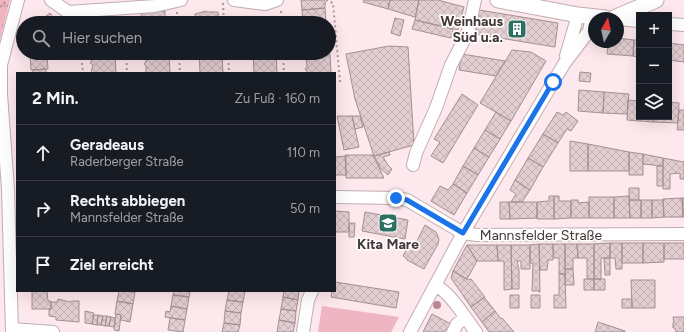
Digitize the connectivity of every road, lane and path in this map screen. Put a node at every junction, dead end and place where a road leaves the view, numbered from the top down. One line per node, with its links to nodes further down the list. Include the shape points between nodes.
1 (8, 0): 12 (path)
2 (18, 0): 34 (street, via 1,65)
3 (51, 0): 4 (street, via 68,12 155,6)
4 (180, 0)
5 (223, 0): 14 (path)
6 (234, 0): 7 (street, via 265,4)
7 (277, 0)
8 (326, 0): 15 (path, via 334,3)
9 (475, 0): 35 (street, via 469,28 451,65)
10 (498, 0): 16 (main road)
11 (656, 0): 13 (main road)
12 (0, 7)
13 (624, 14)
14 (224, 16)
15 (335, 16)
16 (588, 16)
17 (624, 20): 18 (street)
18 (636, 21)
19 (672, 24): 20 (street)
20 (684, 25)
21 (336, 29): 33 (path)
22 (588, 32): 38 (street, via 564,64)
23 (82, 60): 28 (path)
24 (126, 60): 29 (path)
25 (179, 60): 30 (path)
26 (228, 60): 31 (path)
27 (283, 60): 32 (path)
28 (83, 72)
29 (127, 72)
30 (180, 72)
31 (229, 72)
32 (284, 72)
33 (340, 82)
34 (0, 94): 36 (street)
35 (413, 164)
36 (13, 189): 43 (street)
37 (336, 197): 38 (street, Mannsfelder Straße, via 407,200)
38 (463, 233): 39 (street, Mannsfelder Straße); 40 (street)
39 (684, 234)
40 (435, 285): 42 (street, via 441,287); 46 (street)
41 (312, 292): 45 (street)
42 (469, 327): 47 (street, via 457,324)
43 (12, 331): 44 (street)
44 (53, 332)
45 (303, 332)
46 (410, 332)
47 (454, 332)

